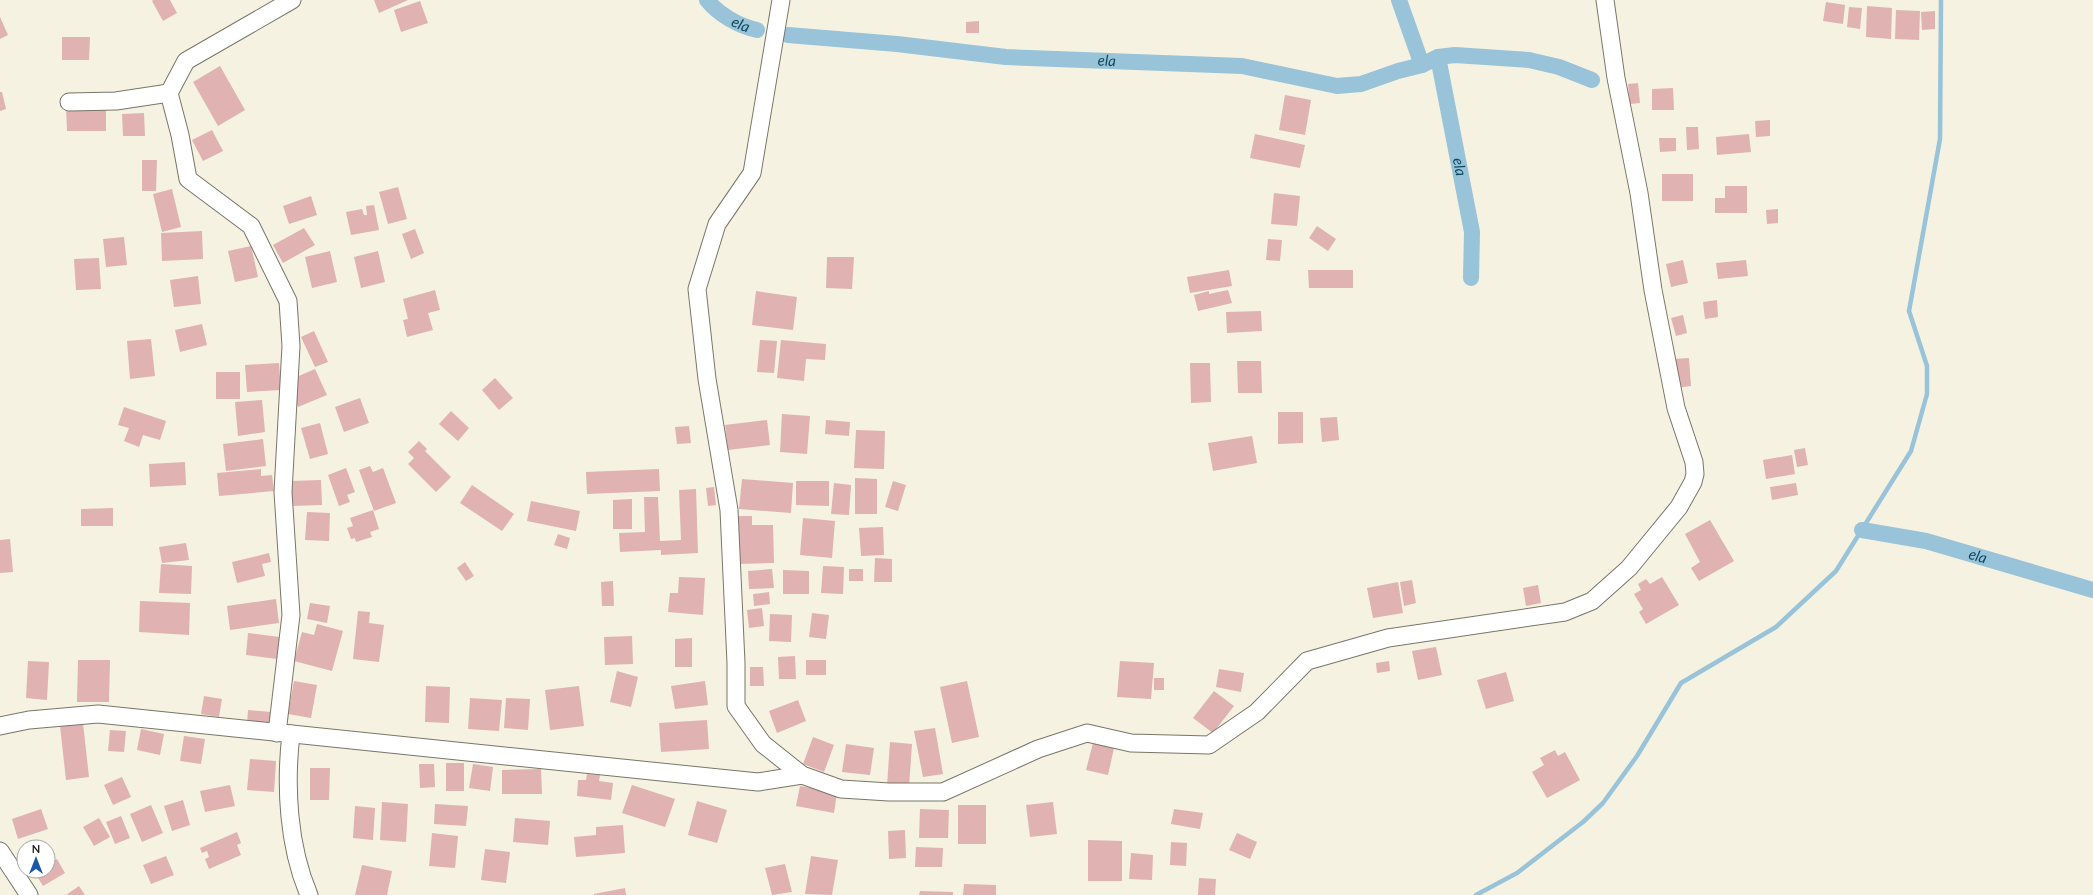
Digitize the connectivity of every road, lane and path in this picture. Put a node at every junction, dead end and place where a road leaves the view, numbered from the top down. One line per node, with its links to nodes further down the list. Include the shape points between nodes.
1 (292, 0): 4 (street, via 186,61)
2 (781, 0): 8 (street, via 752,173 717,224 697,289 707,379 729,510 736,706 763,744)
3 (1605, 0): 8 (street, via 1616,78 1639,193 1653,290 1676,408 1694,462 1695,474 1679,507 1628,568 1592,601 1565,612 1388,638 1307,661 1258,712 1209,745 1131,743 1087,733 1038,749 943,792 888,792 842,788)
4 (169, 93): 5 (street, via 116,101); 7 (street, via 188,179 250,226 288,301 291,346 283,492 291,615)
5 (69, 102)
6 (0, 726): 7 (street, via 29,720 98,714)
7 (284, 733): 8 (street, via 758,782); 11 (street, via 292,830 303,881)
8 (802, 775)
9 (0, 851): 10 (street)
10 (29, 895)
11 (309, 895)

